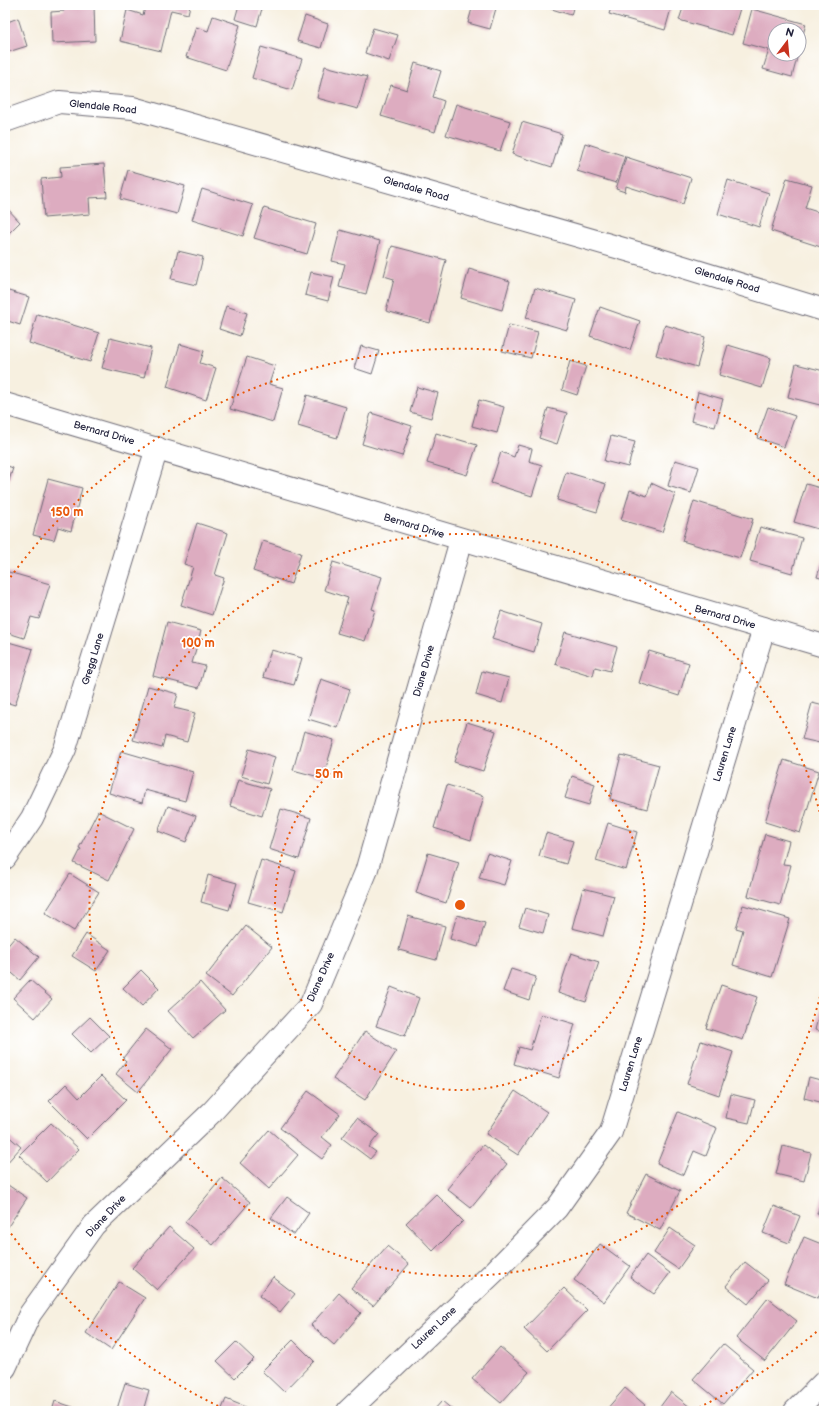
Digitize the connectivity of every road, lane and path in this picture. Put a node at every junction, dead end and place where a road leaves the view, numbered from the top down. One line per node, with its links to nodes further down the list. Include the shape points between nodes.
1 (5, 121): 2 (street, Glendale Road, via 59,102 133,108 641,254)
2 (824, 310)
3 (5, 404): 4 (street, Bernard Drive)
4 (157, 448): 5 (street, Bernard Drive); 8 (street, Gregg Lane, via 65,749 32,818)
5 (461, 540): 6 (street, Bernard Drive); 9 (street, Diane Drive, via 366,872 311,1004 212,1112 94,1225 30,1314)
6 (764, 628): 7 (street, Bernard Drive); 11 (street, Lauren Lane, via 611,1132 557,1208)
7 (824, 646)
8 (5, 858)
9 (5, 1368)
10 (824, 1382): 12 (street)
11 (348, 1411)
12 (795, 1411)

